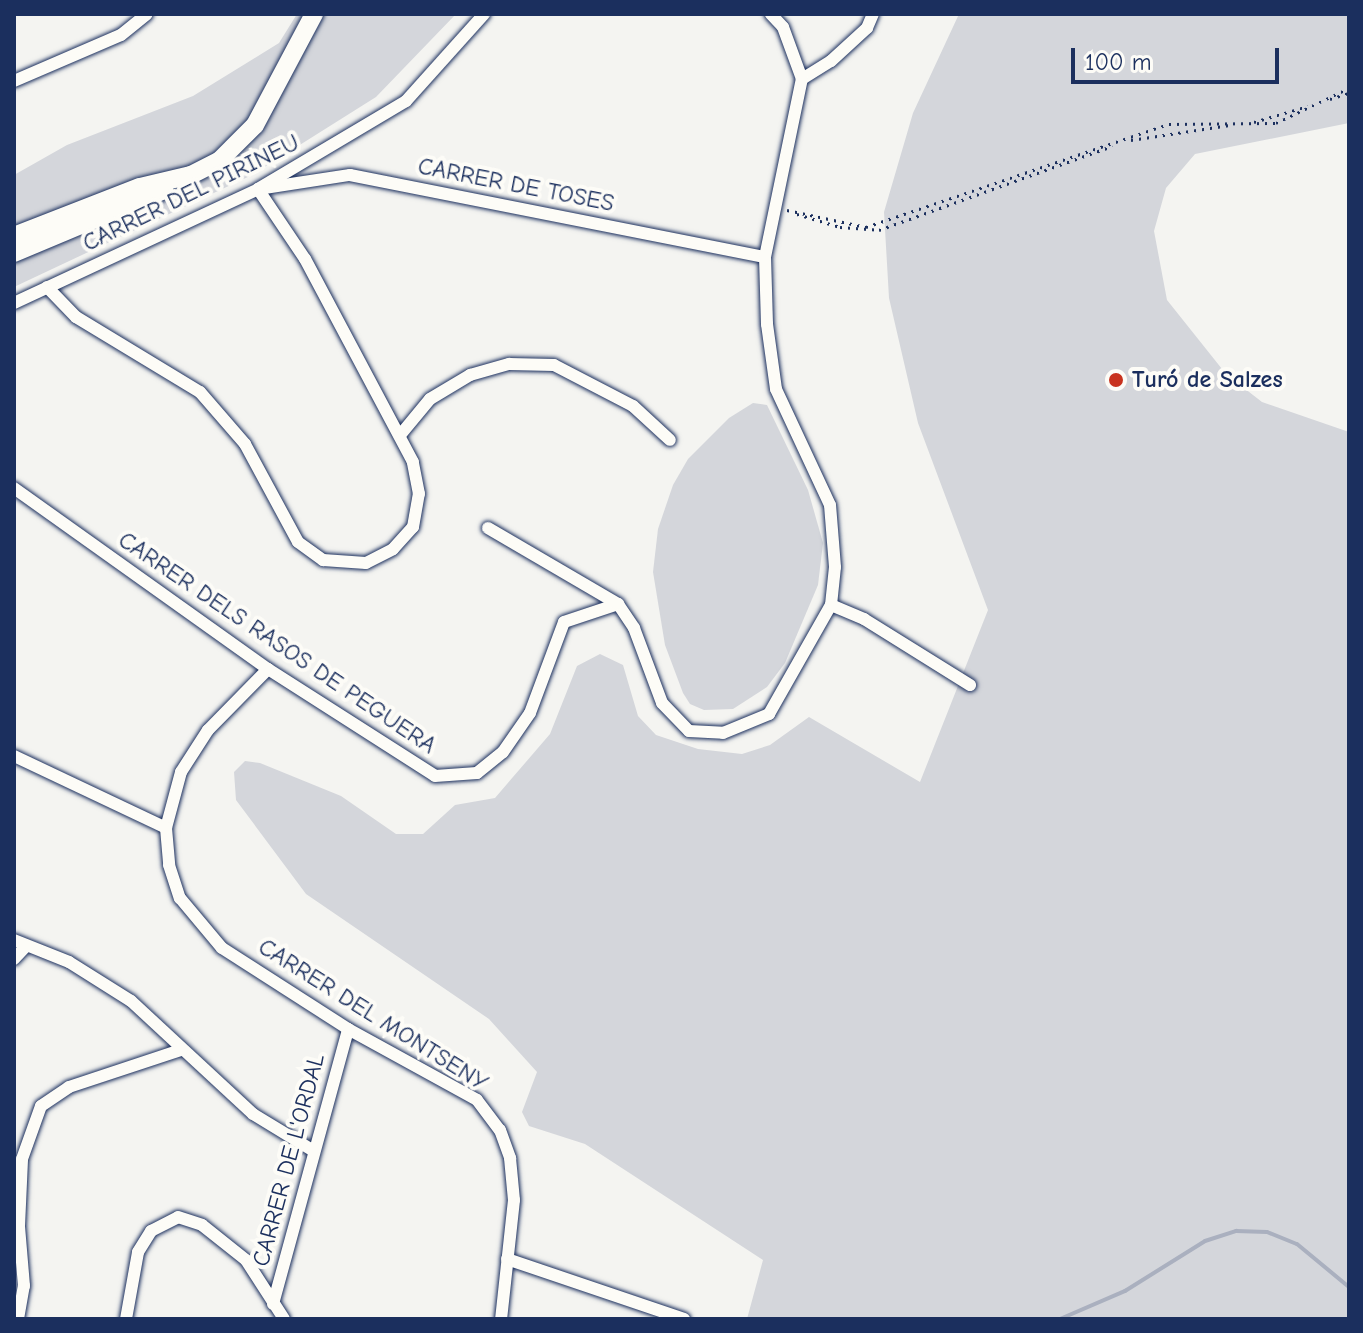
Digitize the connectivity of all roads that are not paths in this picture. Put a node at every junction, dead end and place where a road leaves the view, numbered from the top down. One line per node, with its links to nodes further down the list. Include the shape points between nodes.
1 (147, 14): 7 (street, via 121,35)
2 (314, 14): 8 (main road, via 255,125 220,160)
3 (484, 14): 9 (street, CARRER DEL PIRINEU, via 406,101)
4 (771, 14): 6 (street, via 783,27)
5 (873, 14): 6 (street, via 867,28 831,61)
6 (802, 79): 12 (street)
7 (14, 81)
8 (191, 175): 10 (main road, via 140,187); 11 (main road)
9 (258, 189): 12 (street, CARRER DE TOSES, via 350,175); 13 (street, CARRER DEL PIRINEU); 15 (street, via 305,259)
10 (14, 236)
11 (14, 253)
12 (765, 257): 20 (street, via 776,389 830,505 835,567)
13 (47, 287): 14 (street, CARRER DEL PIRINEU); 15 (street, via 76,317 200,392 245,444 298,542 323,560 366,563 393,549 413,527 419,494)
14 (14, 303)
15 (401, 434): 16 (street, via 430,399 470,375 509,364 554,365 633,406)
16 (670, 440)
17 (15, 490): 21 (street, CARRER DELS RASOS DE PEGUERA)
18 (488, 528): 19 (street)
19 (618, 604): 20 (street, via 634,628 662,703 689,731 723,733 769,714); 21 (street, CARRER DELS RASOS DE PEGUERA, via 564,622 530,713 503,752 477,773 435,776)
20 (831, 605): 22 (street, via 864,619)
21 (268, 669): 24 (street, CARRER DEL MONTSENY, via 191,754)
22 (970, 685)
23 (14, 756): 24 (street)
24 (166, 828): 27 (street, CARRER DEL MONTSENY, via 169,865 180,898 222,948)
25 (20, 943): 26 (street); 28 (street, via 69,962 131,1001)
26 (14, 959)
27 (348, 1029): 29 (street, CARRER DE L'ORDAL); 30 (street, CARRER DEL MONTSENY, via 477,1100 500,1130 510,1158 514,1200)
28 (181, 1050): 29 (street, via 253,1114); 32 (street, via 69,1087 41,1106 22,1159 19,1226 24,1286)
29 (312, 1150): 31 (street, CARRER DE L'ORDAL)
30 (507, 1259): 35 (street, CARRER DEL MONTSENY); 36 (street)
31 (273, 1304): 33 (street, via 246,1260 202,1225 178,1217 151,1231 138,1252); 34 (street)
32 (18, 1319)
33 (126, 1319)
34 (284, 1319)
35 (501, 1319)
36 (684, 1319)

